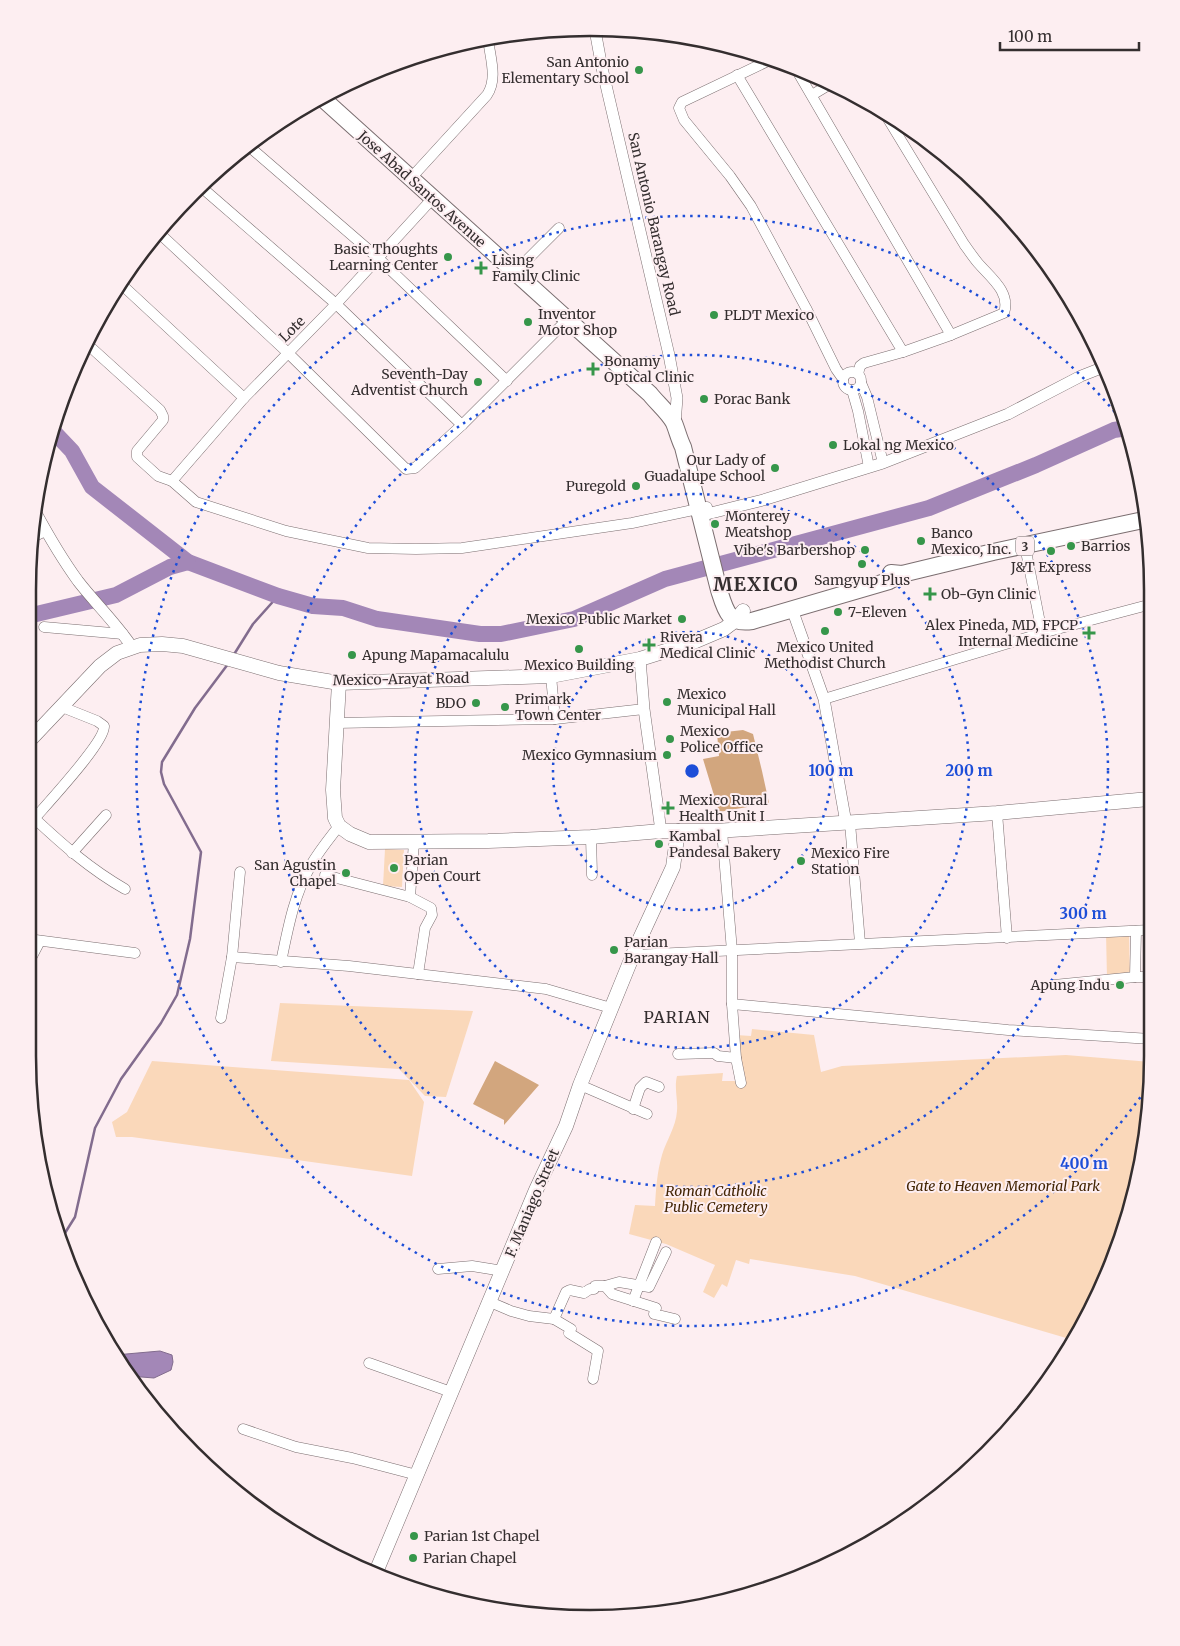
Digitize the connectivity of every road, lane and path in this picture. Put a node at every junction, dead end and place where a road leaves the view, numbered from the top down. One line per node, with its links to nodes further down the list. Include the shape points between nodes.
1 (596, 36): 31 (street, San Antonio Barangay Road, via 669,355 677,398)
2 (489, 46): 11 (street, via 492,88)
3 (761, 64): 4 (street)
4 (737, 75): 24 (street); 27 (street, via 682,102 679,108 684,120 751,206)
5 (801, 78): 7 (street)
6 (824, 88): 7 (street)
7 (812, 95): 21 (street)
8 (327, 103): 11 (highway, Jose Abad Santos Avenue)
9 (893, 127): 21 (street, via 964,244 998,285 1005,299 1004,313)
10 (254, 150): 16 (street)
11 (411, 178): 13 (highway, Jose Abad Santos Avenue)
12 (206, 191): 19 (street)
13 (433, 198): 16 (street, Lote); 17 (highway, Jose Abad Santos Avenue)
14 (559, 228): 17 (street)
15 (164, 237): 23 (street)
16 (378, 257): 19 (street, Lote); 28 (street)
17 (514, 273): 20 (highway, Jose Abad Santos Avenue)
18 (126, 288): 30 (street)
19 (336, 304): 23 (street, Lote); 32 (street)
20 (566, 320): 28 (street); 31 (highway, Jose Abad Santos Avenue, via 650,394)
21 (951, 335): 24 (street)
22 (92, 348): 35 (street, via 160,410 163,420 136,454 158,476)
23 (288, 352): 30 (street, Lote); 32 (street, via 406,469 415,468)
24 (903, 352): 26 (street, via 864,363 860,366)
25 (1098, 369): 33 (street, via 1008,414)
26 (860, 378): 27 (street, via 850,372); 29 (street, via 859,386); 33 (street, via 868,397)
27 (843, 379): 29 (street, via 845,386)
28 (507, 381): 32 (street)
29 (852, 390): 34 (street)
30 (244, 398): 35 (street, Lote)
31 (674, 424): 36 (highway, Jose Abad Santos Avenue)
32 (462, 425)
33 (883, 463): 34 (street)
34 (869, 467): 36 (street, via 763,500)
35 (172, 481): 36 (street, via 196,502 210,507 286,531 384,549 462,548)
36 (703, 512): 45 (highway, Jose Abad Santos Avenue, via 723,590 724,609 729,616)
37 (1139, 521): 41 (highway, 3)
38 (41, 522): 39 (street)
39 (45, 531): 40 (street); 48 (street, via 78,581)
40 (39, 534)
41 (1025, 546): 42 (highway, 3); 47 (street)
42 (902, 574): 44 (highway, 3, via 889,581); 45 (highway, 3, via 887,573)
43 (1144, 606): 47 (street)
44 (792, 609): 45 (highway, 3, via 744,622); 53 (street)
45 (739, 615): 50 (main road, Mexico-Arayat Road, via 724,629)
46 (44, 627): 48 (street)
47 (1042, 633): 53 (street)
48 (123, 634): 49 (street)
49 (132, 647): 52 (main road, Mexico-Arayat Road, via 149,644 183,646 288,675); 54 (main road, Mexico-Arayat Road, via 100,666)
50 (640, 658): 51 (main road, Mexico-Arayat Road); 55 (street)
51 (551, 676): 52 (main road, Mexico-Arayat Road); 56 (street)
52 (339, 682): 57 (main road)
53 (824, 699): 63 (street)
54 (62, 707): 58 (main road, Mexico-Arayat Road); 62 (street, via 98,721 105,731)
55 (644, 709): 56 (street); 66 (street)
56 (555, 719): 57 (street)
57 (336, 723): 65 (main road, via 333,807)
58 (36, 731)
59 (1144, 800): 60 (main road)
60 (997, 813): 63 (main road); 79 (street)
61 (106, 815): 71 (street)
62 (36, 816)
63 (848, 823): 68 (main road); 82 (street)
64 (36, 826): 71 (street)
65 (339, 826): 70 (main road, via 369,842); 88 (street, via 312,863 302,883 290,913)
66 (660, 831): 67 (main road); 69 (main road)
67 (678, 831): 68 (main road); 86 (main road, F. Maniago Street, via 673,867)
68 (722, 831): 84 (street)
69 (591, 837): 70 (main road); 74 (street)
70 (414, 842): 76 (street)
71 (72, 853): 75 (street, via 101,876)
72 (240, 872): 87 (street)
73 (325, 875): 76 (street)
74 (592, 875)
75 (125, 889)
76 (410, 897): 89 (street, via 431,908 432,912 425,928)
77 (1144, 930): 78 (street)
78 (1136, 931): 79 (street); 90 (street)
79 (1007, 938): 82 (street)
80 (36, 940): 81 (street)
81 (40, 941): 83 (street); 85 (street)
82 (860, 943): 84 (street)
83 (36, 949)
84 (732, 951): 86 (street); 93 (street)
85 (135, 952)
86 (634, 955): 94 (main road, F. Maniago Street)
87 (232, 956): 88 (street); 95 (street)
88 (281, 962): 89 (street)
89 (418, 974): 94 (street, via 546,990)
90 (1135, 977): 91 (street); 92 (street)
91 (1144, 977)
92 (1054, 985)
93 (732, 1004): 96 (street, via 1008,1030); 98 (street)
94 (611, 1008): 100 (main road, F. Maniago Street)
95 (221, 1018)
96 (1144, 1039)
97 (678, 1054): 98 (street, via 714,1053)
98 (736, 1058): 99 (street)
99 (740, 1083)
100 (580, 1085): 102 (street); 107 (main road, F. Maniago Street, via 566,1126)
101 (659, 1087): 102 (street, via 646,1082 642,1085)
102 (633, 1108): 103 (street)
103 (647, 1114)
104 (656, 1242): 108 (street)
105 (666, 1252): 108 (street, via 649,1287)
106 (438, 1269): 107 (street, via 472,1266)
107 (503, 1271): 111 (main road, F. Maniago Street)
108 (640, 1285): 109 (street, via 619,1282); 110 (street)
109 (605, 1286): 110 (street, via 612,1294); 112 (street, via 595,1286 584,1294 566,1292)
110 (633, 1301): 113 (street, via 656,1308 654,1314)
111 (490, 1302): 112 (street, via 529,1316); 116 (main road, F. Maniago Street)
112 (554, 1319): 115 (street, via 598,1351)
113 (675, 1320)
114 (369, 1363): 116 (street)
115 (593, 1379)
116 (451, 1392): 118 (main road, F. Maniago Street)
117 (243, 1429): 118 (street, via 296,1447)
118 (417, 1475): 119 (main road, F. Maniago Street)
119 (378, 1568)

